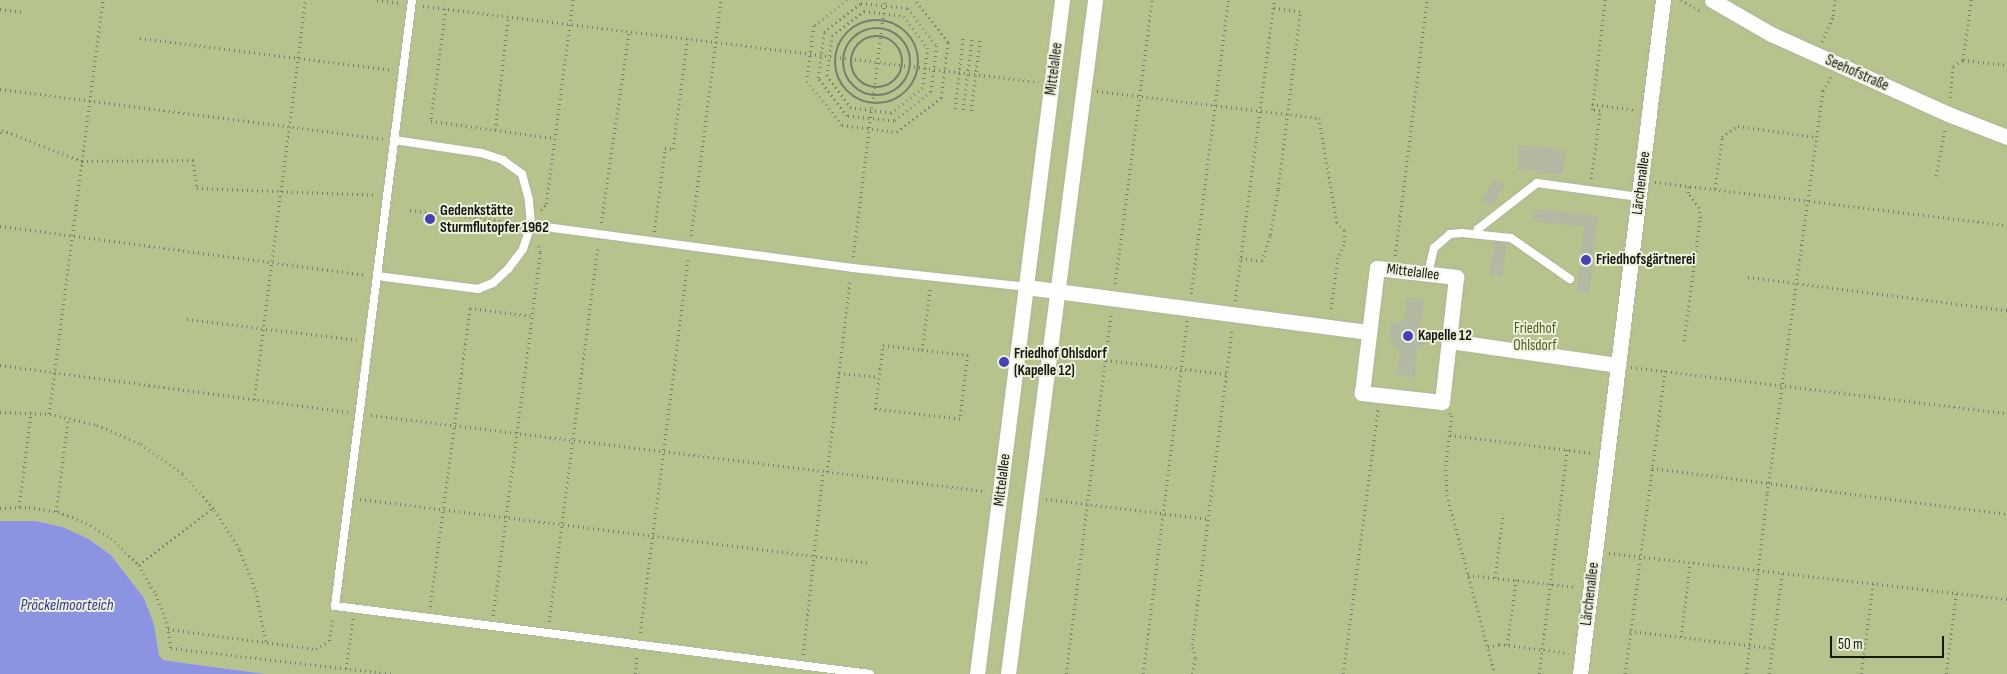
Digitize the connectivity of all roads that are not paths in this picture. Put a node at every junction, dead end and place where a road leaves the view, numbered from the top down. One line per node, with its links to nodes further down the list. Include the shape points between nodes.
1 (1062, 0): 14 (street, Mittelallee)
2 (1095, 0): 15 (street)
3 (1664, 0): 8 (street, Lärchenallee)
4 (1712, 0): 6 (street, Seehofstraße, via 1816,55)
5 (412, 2): 7 (lane)
6 (2007, 137)
7 (394, 140): 9 (lane, via 481,153 503,160 522,174 529,200); 12 (lane)
8 (1639, 197): 10 (lane, via 1536,183 1478,229); 18 (street, Lärchenallee)
9 (530, 225): 12 (lane, via 523,249 508,269 493,283 478,289); 14 (lane, via 852,268)
10 (1477, 234): 11 (lane, via 1456,234 1441,240 1430,258); 13 (lane, via 1511,238)
11 (1428, 274): 16 (street, Mittelallee, via 1377,268); 17 (street, Mittelallee, via 1456,278)
12 (377, 276): 19 (lane, via 335,606)
13 (1570, 279)
14 (1026, 287): 15 (street); 20 (street, Mittelallee)
15 (1059, 292): 16 (street); 21 (street)
16 (1370, 332): 17 (street, Mittelallee, via 1362,393 1442,402)
17 (1449, 341): 18 (street)
18 (1618, 365): 22 (street, Lärchenallee)
19 (870, 674)
20 (978, 674)
21 (1008, 674)
22 (1580, 674)

